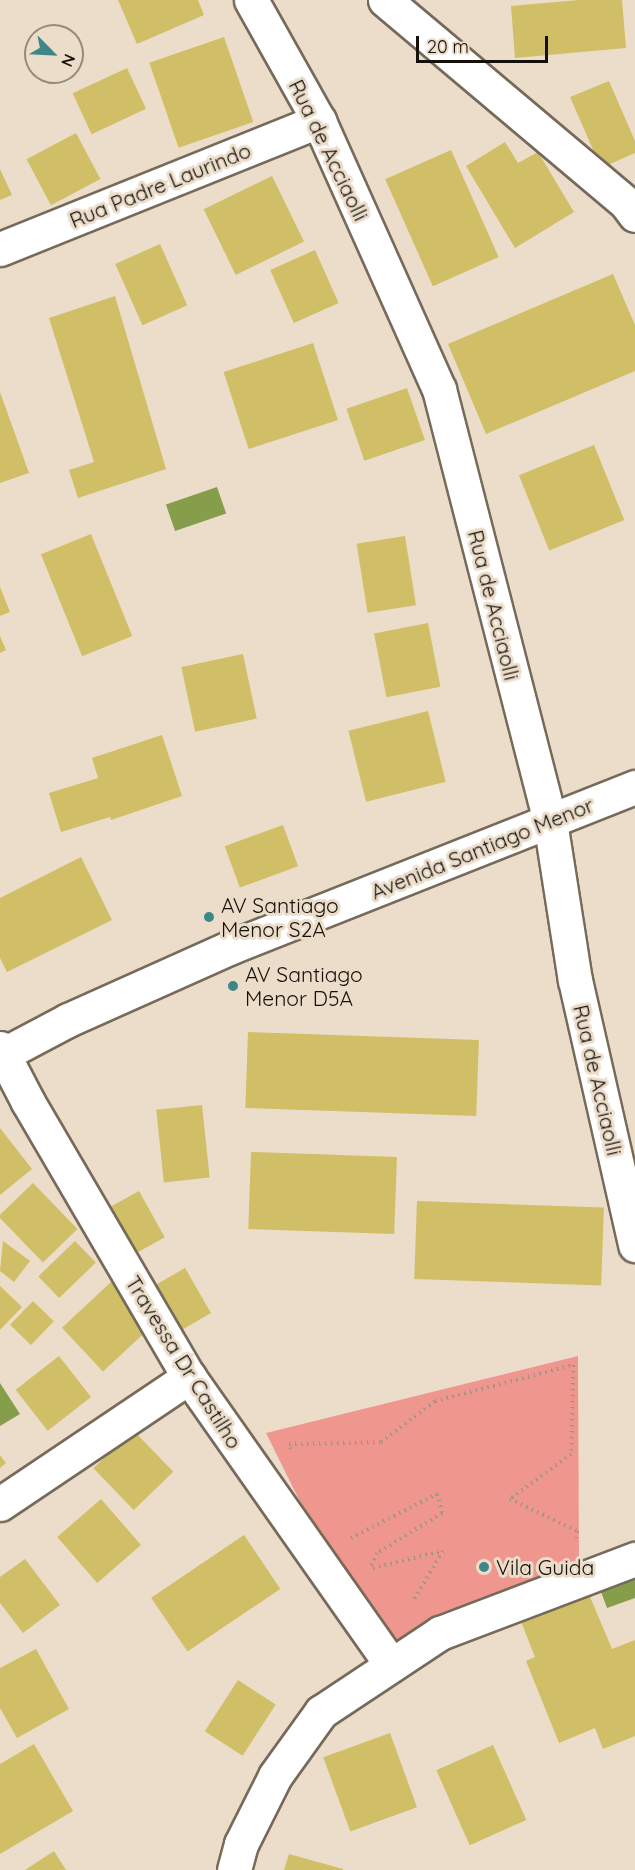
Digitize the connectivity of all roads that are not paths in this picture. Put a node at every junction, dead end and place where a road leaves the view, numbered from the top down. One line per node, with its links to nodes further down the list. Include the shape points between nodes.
1 (251, 0): 3 (street, Rua de Acciaolli)
2 (385, 0): 4 (street, via 626,203)
3 (320, 121): 5 (street, Rua Padre Laurindo); 7 (street, Rua de Acciaolli, via 439,389)
4 (635, 215)
5 (0, 249)
6 (635, 787): 7 (street, Avenida Santiago Menor)
7 (550, 821): 8 (street, Avenida Santiago Menor, via 231,947); 9 (street, Rua de Acciaolli, via 575,980)
8 (1, 1052): 10 (street, Travessa Dr Castilho)
9 (635, 1245)
10 (189, 1377): 11 (street); 13 (street, Travessa Dr Castilho)
11 (0, 1504)
12 (635, 1559): 13 (street, via 440,1633)
13 (390, 1663): 14 (street, via 321,1712 275,1776 241,1844)
14 (234, 1870)

